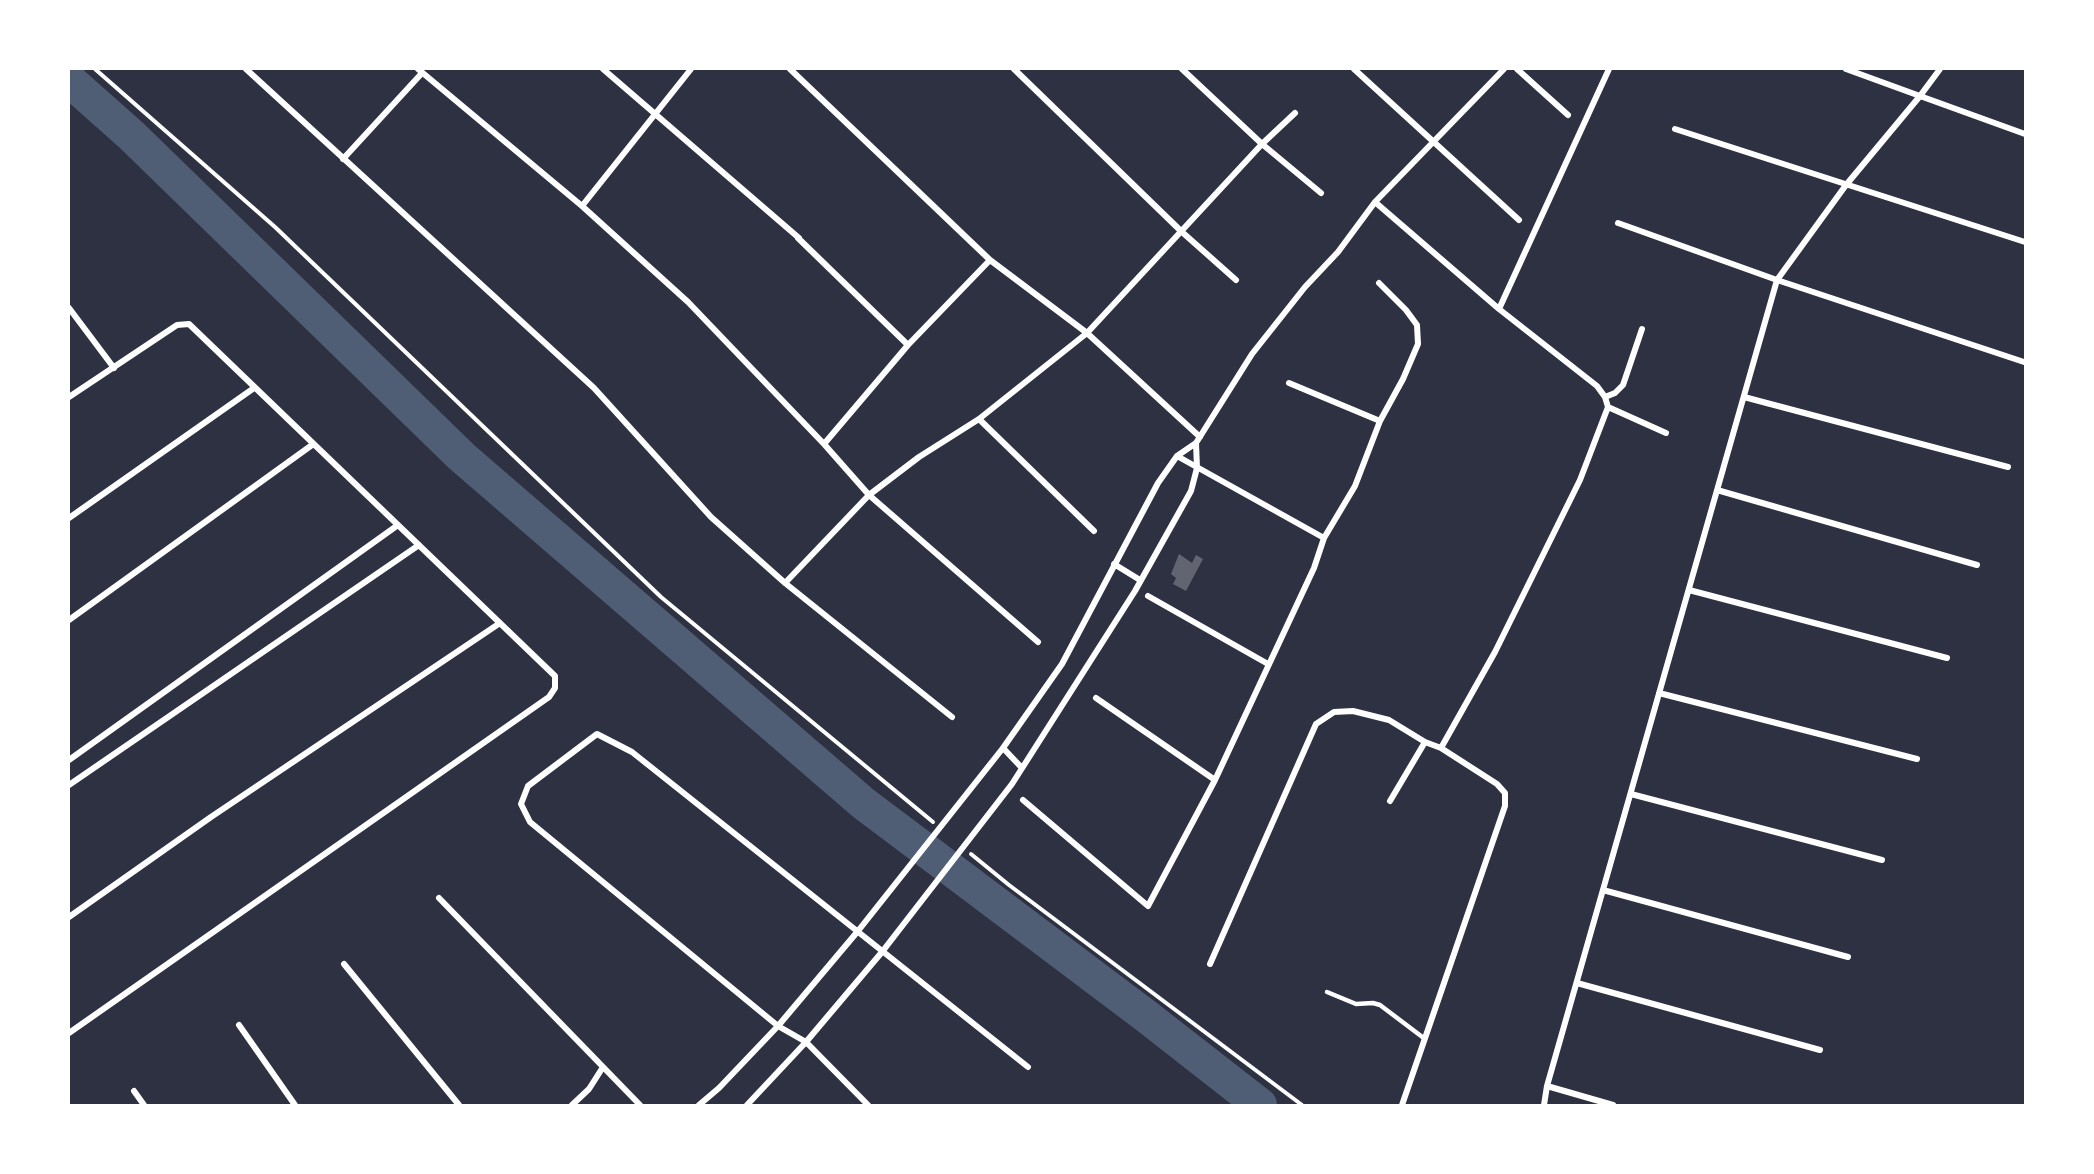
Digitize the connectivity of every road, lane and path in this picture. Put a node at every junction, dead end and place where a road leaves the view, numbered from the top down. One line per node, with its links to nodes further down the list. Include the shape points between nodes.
1 (95, 69): 90 (path, via 275,227 661,597)
2 (246, 69): 23 (street)
3 (603, 69): 17 (street)
4 (691, 69): 17 (street)
5 (790, 69): 32 (street)
6 (1014, 69): 30 (street)
7 (1182, 69): 22 (street)
8 (1354, 69): 21 (street)
9 (1504, 69): 21 (street)
10 (1516, 69): 18 (street)
11 (1609, 69): 37 (street)
12 (1846, 69): 15 (street)
13 (1940, 69): 15 (street)
14 (420, 71): 23 (street); 27 (street)
15 (1920, 96): 20 (street); 24 (street)
16 (1295, 113): 22 (street)
17 (655, 114): 27 (street); 40 (street, via 799,238)
18 (1568, 115)
19 (1675, 129): 24 (street)
20 (2025, 134)
21 (1434, 142): 26 (street); 28 (street)
22 (1262, 144): 25 (street); 30 (street)
23 (343, 159): 68 (street, via 594,388 711,516)
24 (1846, 185): 31 (street); 34 (street)
25 (1321, 193)
26 (1375, 202): 37 (street); 52 (street, via 1252,354)
27 (582, 206): 53 (street, via 688,302)
28 (1519, 220)
29 (1618, 223): 34 (street)
30 (1182, 232): 33 (street); 39 (street)
31 (2025, 242)
32 (990, 260): 39 (street); 40 (street)
33 (1236, 280)
34 (1777, 280): 41 (street); 47 (street)
35 (1379, 283): 50 (street, via 1417,325 1418,344)
36 (69, 308): 42 (street)
37 (1499, 309): 46 (street, via 1598,386)
38 (1642, 329): 46 (street, via 1623,385)
39 (1087, 333): 49 (street); 52 (street)
40 (908, 345): 53 (street)
41 (2024, 362)
42 (114, 368): 44 (street, via 177,325 189,324); 45 (street)
43 (1289, 383): 50 (street)
44 (254, 388): 54 (street); 60 (street)
45 (69, 397)
46 (1605, 397): 48 (street)
47 (1744, 398): 56 (street); 58 (street)
48 (1608, 408): 51 (street); 81 (street, via 1580,480 1495,652)
49 (978, 419): 59 (street, via 918,457); 62 (street)
50 (1380, 421): 63 (street, via 1355,486)
51 (1666, 432)
52 (1198, 440): 55 (street); 57 (street)
53 (824, 444): 59 (street)
54 (312, 445): 61 (street); 71 (street)
55 (1177, 456): 57 (street); 65 (street)
56 (2008, 466)
57 (1197, 468): 63 (street); 67 (street, via 1191,491)
58 (1717, 490): 66 (street); 69 (street)
59 (869, 495): 68 (street); 73 (street)
60 (69, 518)
61 (398, 525): 64 (street); 83 (street)
62 (1094, 531)
63 (1324, 538): 75 (street, via 1314,568)
64 (419, 545): 72 (street); 86 (street)
65 (1114, 564): 67 (street); 80 (street, via 1062,664)
66 (1977, 565)
67 (1140, 580): 84 (street)
68 (784, 583): 78 (street)
69 (1689, 590): 74 (street); 76 (street)
70 (1148, 596): 75 (street)
71 (69, 620)
72 (500, 623): 95 (street); 105 (street, via 555,676 555,688 549,697)
73 (1038, 642)
74 (1947, 658)
75 (1268, 664): 85 (street)
76 (1659, 693): 82 (street); 87 (street)
77 (1096, 698): 85 (street)
78 (952, 717)
79 (1425, 742): 81 (street); 89 (street); 100 (street, via 1389,720 1353,711 1334,712 1316,724)
80 (1003, 748): 84 (street); 96 (street)
81 (1441, 748): 106 (street, via 1497,784 1505,793 1505,806)
82 (1917, 759)
83 (69, 760)
84 (1022, 768): 97 (street)
85 (1215, 780): 88 (street, via 1148,906)
86 (69, 785)
87 (1631, 794): 92 (street); 93 (street)
88 (1023, 800)
89 (1390, 801)
90 (936, 825)
91 (964, 848): 121 (path)
92 (1882, 860)
93 (1603, 890): 98 (street); 101 (street)
94 (439, 898): 109 (street)
95 (69, 916)
96 (858, 931): 97 (street); 104 (street); 104 (street, via 632,752 597,734 528,786 521,804 530,822)
97 (882, 952): 107 (street); 110 (street)
98 (1848, 957)
99 (344, 964): 115 (street)
100 (1210, 964)
101 (1577, 983): 108 (street); 111 (street)
102 (1328, 992): 106 (lane, via 1356,1004 1380,1005)
103 (239, 1025): 114 (street)
104 (778, 1026): 107 (street); 118 (street)
105 (69, 1033)
106 (1425, 1039): 122 (street)
107 (806, 1042): 119 (street); 120 (street)
108 (1820, 1050)
109 (603, 1067): 116 (street, via 589,1089); 117 (street)
110 (1028, 1067)
111 (1548, 1086): 123 (street); 124 (street)
112 (134, 1091): 113 (street)
113 (144, 1105)
114 (295, 1105)
115 (459, 1105)
116 (572, 1105)
117 (640, 1105)
118 (699, 1105)
119 (747, 1105)
120 (868, 1105)
121 (1302, 1105)
122 (1402, 1105)
123 (1544, 1105)
124 (1613, 1105)

